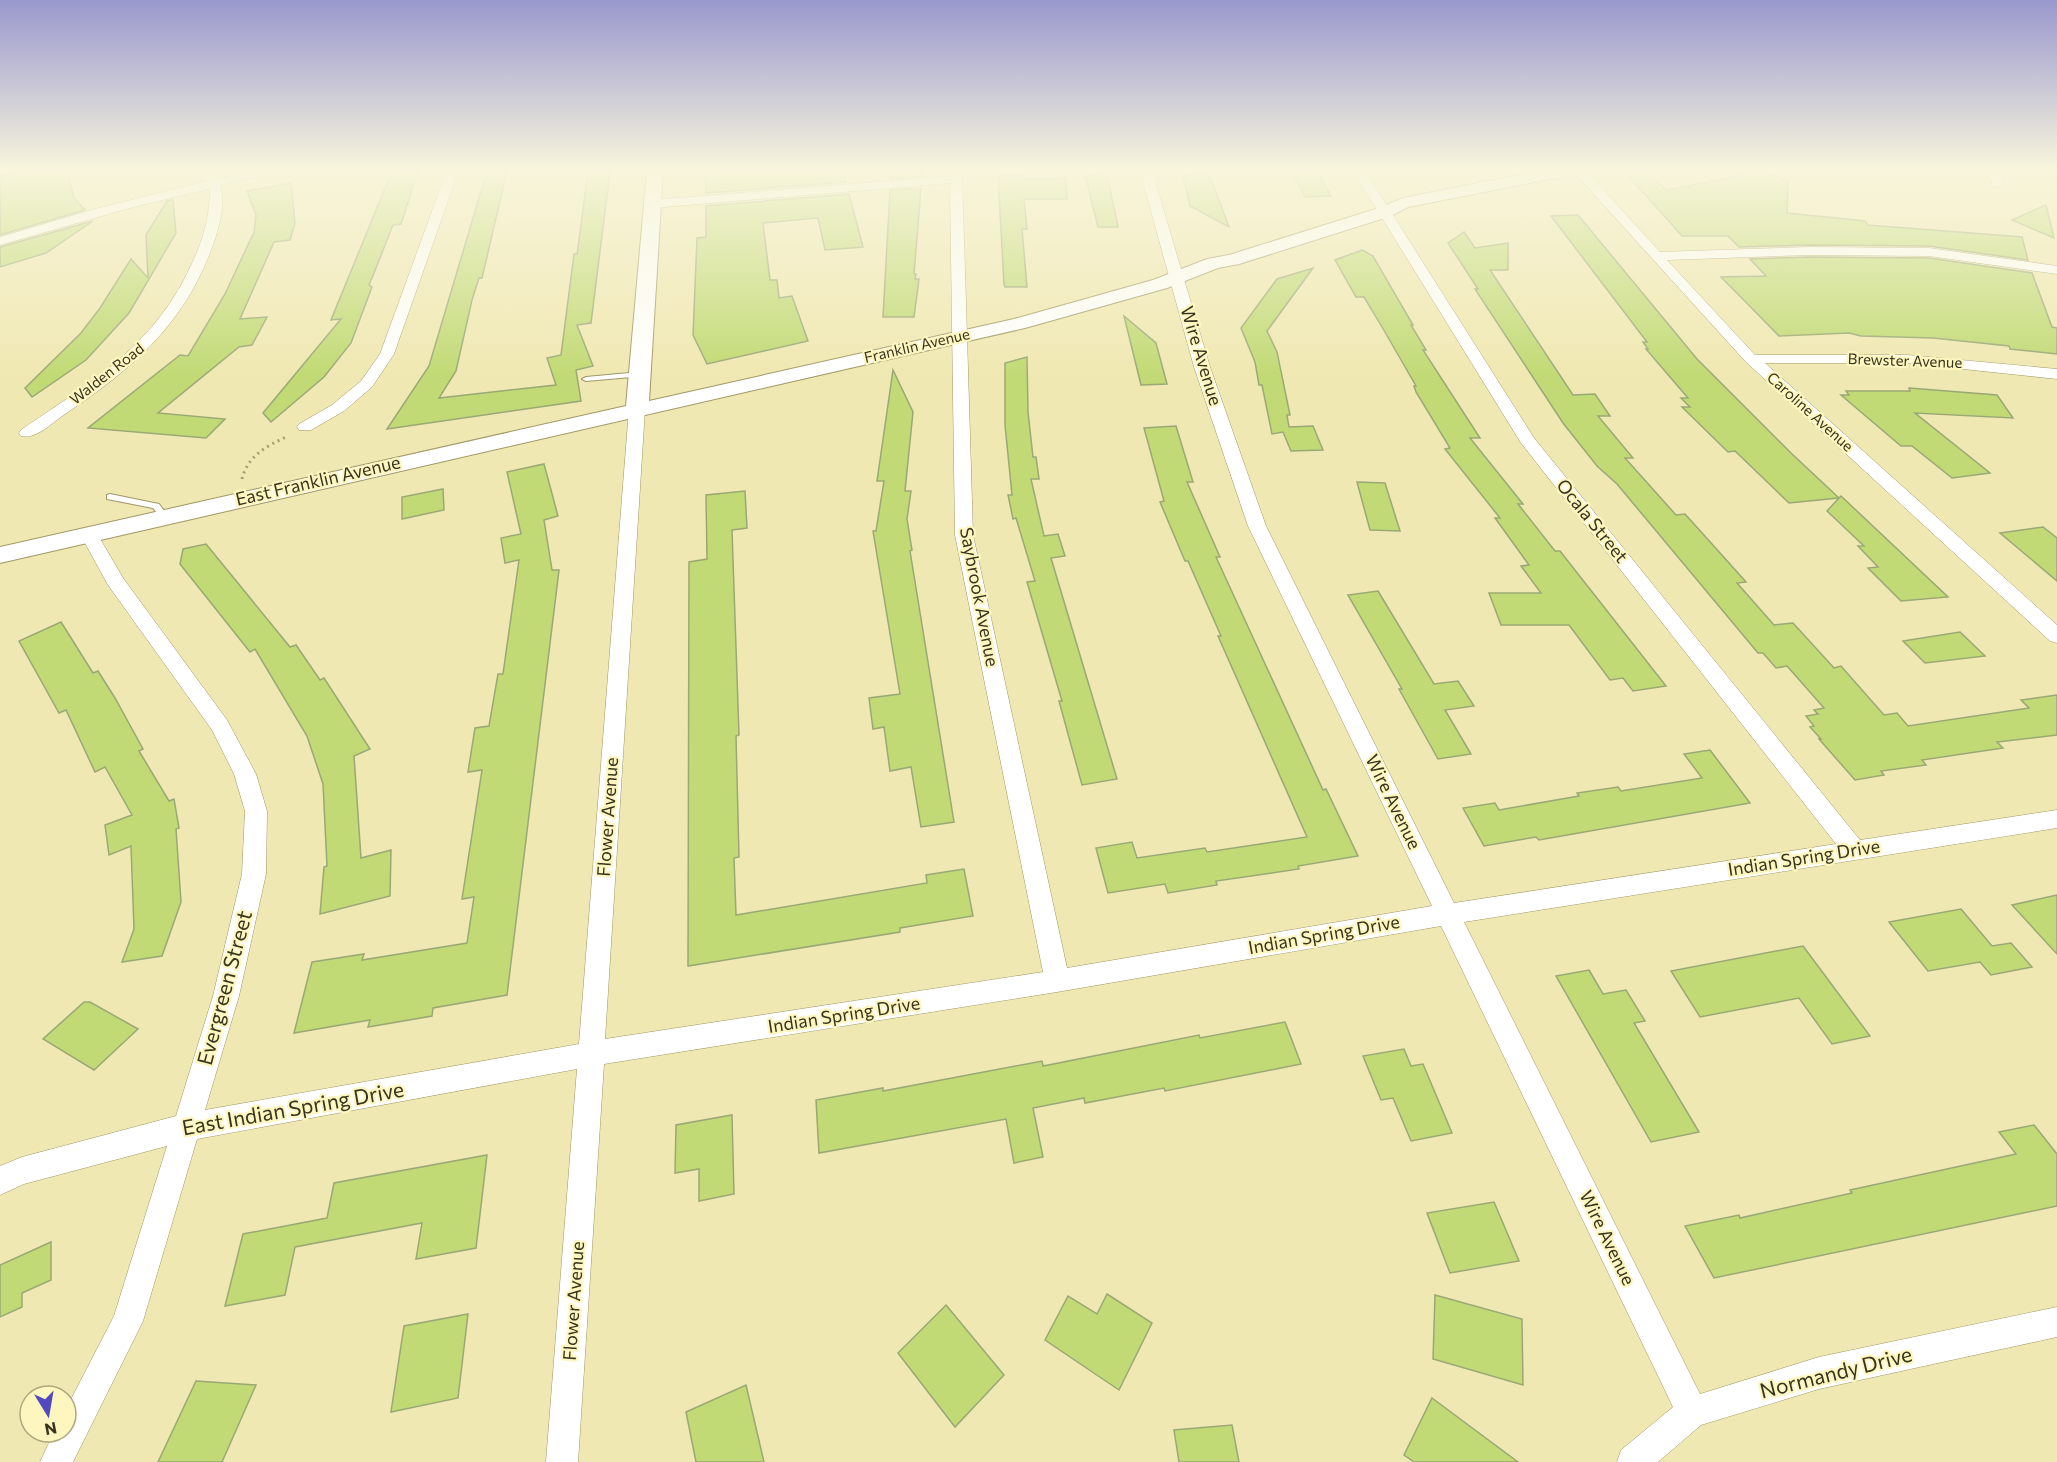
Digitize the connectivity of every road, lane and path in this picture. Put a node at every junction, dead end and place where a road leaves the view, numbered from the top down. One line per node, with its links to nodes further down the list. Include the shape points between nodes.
1 (210, 239): 19 (street, Walden Road, via 199,267 148,342)
2 (427, 239): 18 (street, via 387,354 367,384 338,408)
3 (650, 239): 14 (street, Flower Avenue)
4 (957, 239): 12 (street, Saybrook Avenue)
5 (1173, 239): 11 (street, Wire Avenue)
6 (1298, 239): 11 (street, Franklin Avenue, via 1232,260 1220,269)
7 (1402, 239): 27 (street, Ocala Street, via 1527,440)
8 (1642, 239): 9 (street, Caroline Avenue)
9 (1658, 256): 10 (street, via 1929,252); 13 (street, Caroline Avenue)
10 (2057, 270)
11 (1186, 273): 12 (street, Franklin Avenue, via 1161,284 1029,321); 28 (street, Wire Avenue, via 1202,367 1257,526)
12 (959, 335): 17 (street, Franklin Avenue); 29 (street, Saybrook Avenue, via 964,535)
13 (1751, 358): 15 (street, Brewster Avenue, via 1907,359); 25 (street, Caroline Avenue)
14 (640, 374): 16 (lane); 17 (street, Flower Avenue)
15 (2057, 374)
16 (586, 379)
17 (637, 409): 22 (street, East Franklin Avenue); 30 (street, Flower Avenue)
18 (305, 427): 20 (path, via 255,454 243,469)
19 (27, 433)
20 (241, 487)
21 (110, 497): 22 (lane, via 156,506)
22 (165, 517): 23 (street, East Franklin Avenue)
23 (90, 534): 24 (street, East Franklin Avenue); 31 (street, Evergreen Street, via 115,581 220,726 245,774 256,811 254,874 226,996)
24 (0, 555)
25 (2057, 636)
26 (2057, 819): 27 (street, Indian Spring Drive)
27 (1854, 849): 28 (street, Indian Spring Drive)
28 (1448, 914): 29 (street, Indian Spring Drive); 34 (street, Wire Avenue)
29 (1057, 981): 30 (street, Indian Spring Drive)
30 (591, 1054): 31 (street, East Indian Spring Drive); 36 (street, Flower Avenue)
31 (186, 1127): 32 (street, East Indian Spring Drive, via 22,1171); 35 (street, Evergreen Street, via 128,1321)
32 (0, 1181)
33 (2057, 1322): 34 (street, Normandy Drive, via 1819,1373)
34 (1692, 1412): 37 (street, Normandy Drive)
35 (56, 1462)
36 (562, 1462)
37 (1633, 1462)

